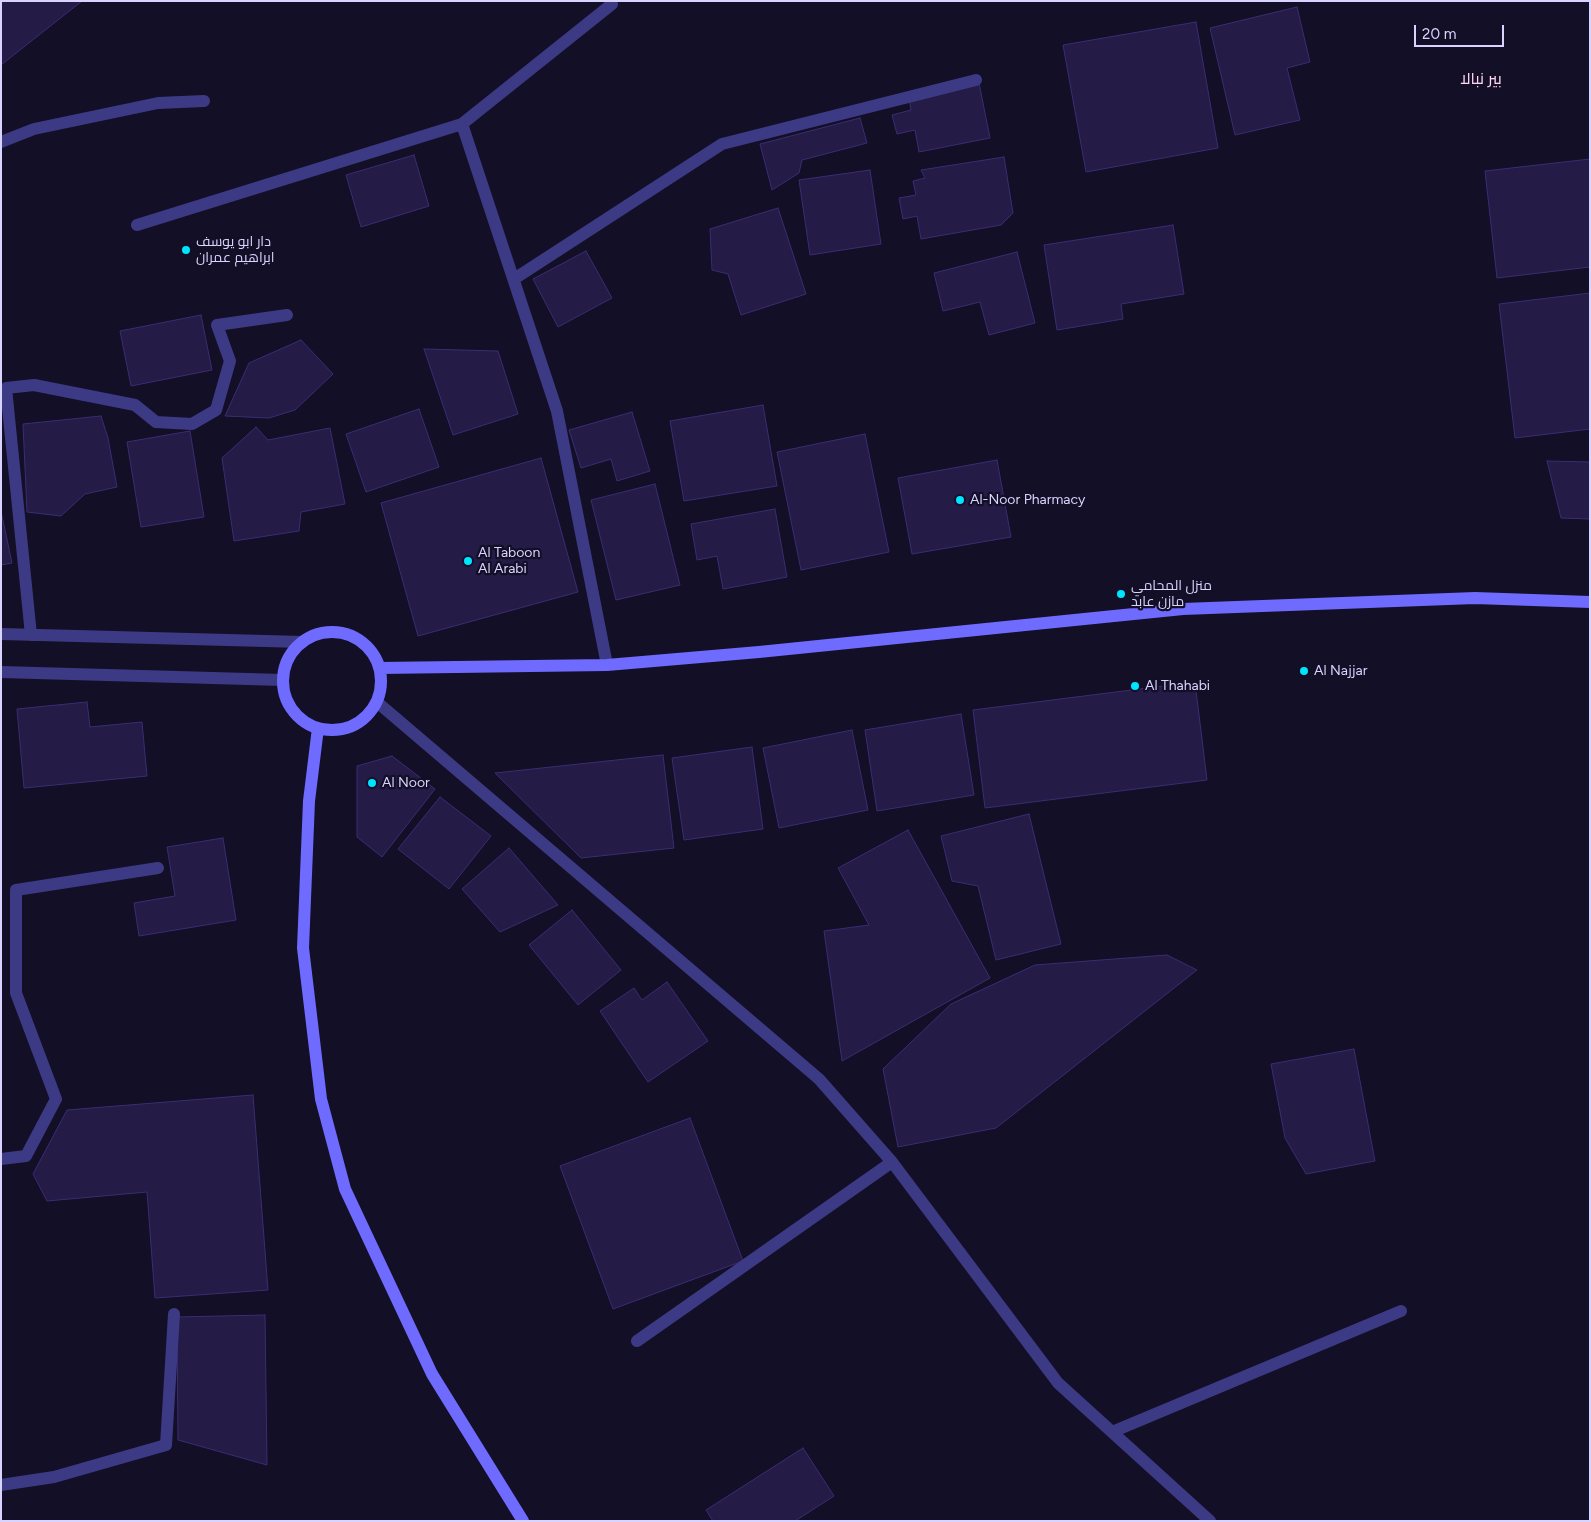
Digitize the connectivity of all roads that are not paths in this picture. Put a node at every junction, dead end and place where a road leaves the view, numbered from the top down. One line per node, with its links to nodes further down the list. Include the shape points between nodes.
1 (610, 1): 4 (street, via 612,4)
2 (976, 80): 7 (street, via 722,144)
3 (204, 101): 5 (street, via 158,103 34,129)
4 (462, 124): 6 (street); 7 (street)
5 (1, 142)
6 (137, 225)
7 (514, 279): 13 (street, via 557,410)
8 (287, 315): 11 (street, via 217,325 230,361 216,410 192,424 156,422 135,405 34,385 6,388)
9 (1590, 602): 13 (street, via 1475,598 1184,609)
10 (1, 634): 11 (street)
11 (31, 634): 12 (street)
12 (303, 642): 14 (street, via 323,633 357,638 370,649); 16 (street, via 291,654)
13 (607, 665): 14 (street)
14 (380, 668): 17 (street, via 382,686)
15 (1, 672): 16 (street)
16 (283, 680): 18 (street, via 291,708 302,720)
17 (377, 702): 18 (street, via 351,727 335,730); 21 (street, via 819,1079)
18 (318, 728): 27 (street, via 309,801 303,948 321,1099 345,1189 432,1374)
19 (158, 868): 20 (street, via 16,890 16,993 56,1099 26,1156)
20 (1, 1159)
21 (892, 1162): 24 (street); 25 (street, via 1058,1383)
22 (1400, 1312): 25 (street)
23 (174, 1314): 26 (street, via 166,1445 54,1477)
24 (637, 1341)
25 (1112, 1432): 28 (street)
26 (1, 1485)
27 (524, 1521)
28 (1210, 1521)

